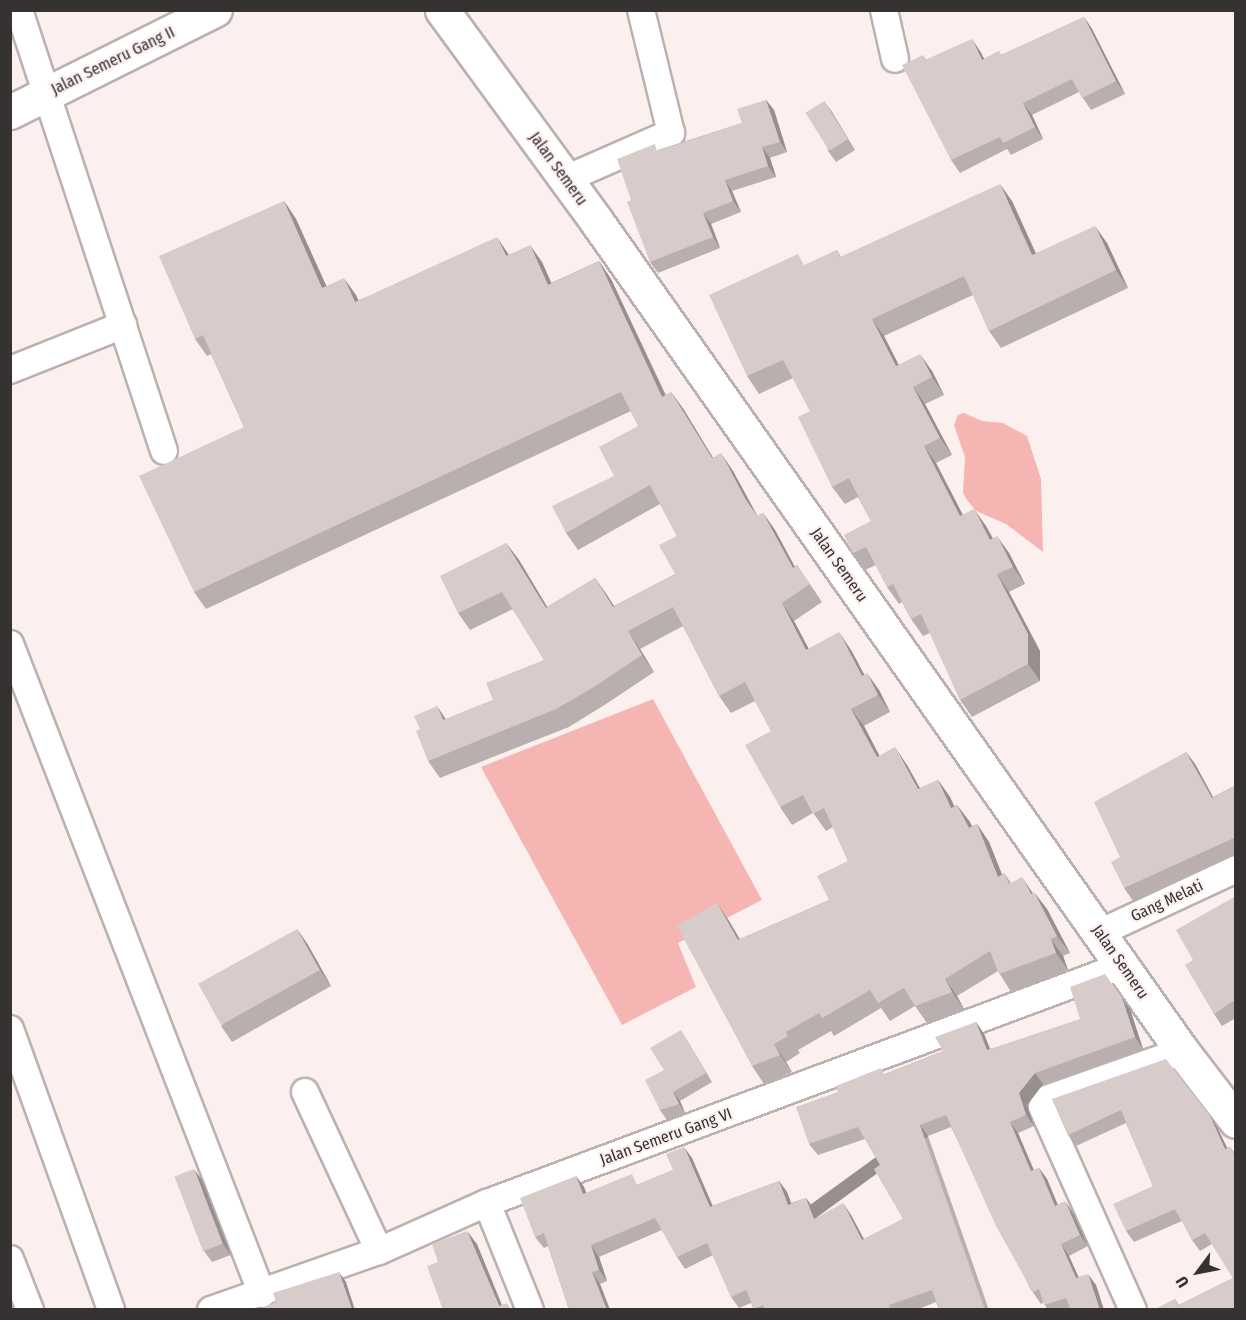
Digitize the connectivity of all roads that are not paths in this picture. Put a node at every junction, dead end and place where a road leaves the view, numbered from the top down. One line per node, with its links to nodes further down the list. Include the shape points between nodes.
1 (18, 10): 7 (street)
2 (215, 10): 7 (main road, Jalan Semeru Gang II)
3 (442, 10): 9 (main road, Jalan Semeru)
4 (641, 10): 9 (street, via 671,133)
5 (884, 10): 6 (street)
6 (895, 59)
7 (48, 94): 8 (main road, Jalan Semeru Gang II); 10 (street)
8 (10, 112)
9 (566, 179): 15 (main road, Jalan Semeru)
10 (123, 325): 11 (street); 12 (street)
11 (10, 370)
12 (164, 451)
13 (10, 644): 24 (street)
14 (1236, 868): 15 (street, Gang Melati)
15 (1099, 933): 16 (main road, Jalan Semeru)
16 (1122, 966): 18 (main road, Jalan Semeru); 21 (street, Jalan Semeru Gang VI)
17 (10, 1029): 26 (street)
18 (1182, 1051): 20 (main road, Jalan Semeru); 29 (street, via 1049,1098 1042,1107)
19 (305, 1092): 22 (street)
20 (1236, 1121)
21 (487, 1203): 22 (street, Jalan Semeru Gang VI); 28 (street)
22 (379, 1251): 24 (street, Jalan Semeru Gang VI)
23 (10, 1258): 25 (street)
24 (262, 1294): 27 (street, Jalan Semeru Gang VI)
25 (30, 1310)
26 (111, 1310)
27 (211, 1310)
28 (530, 1310)
29 (1133, 1310)

